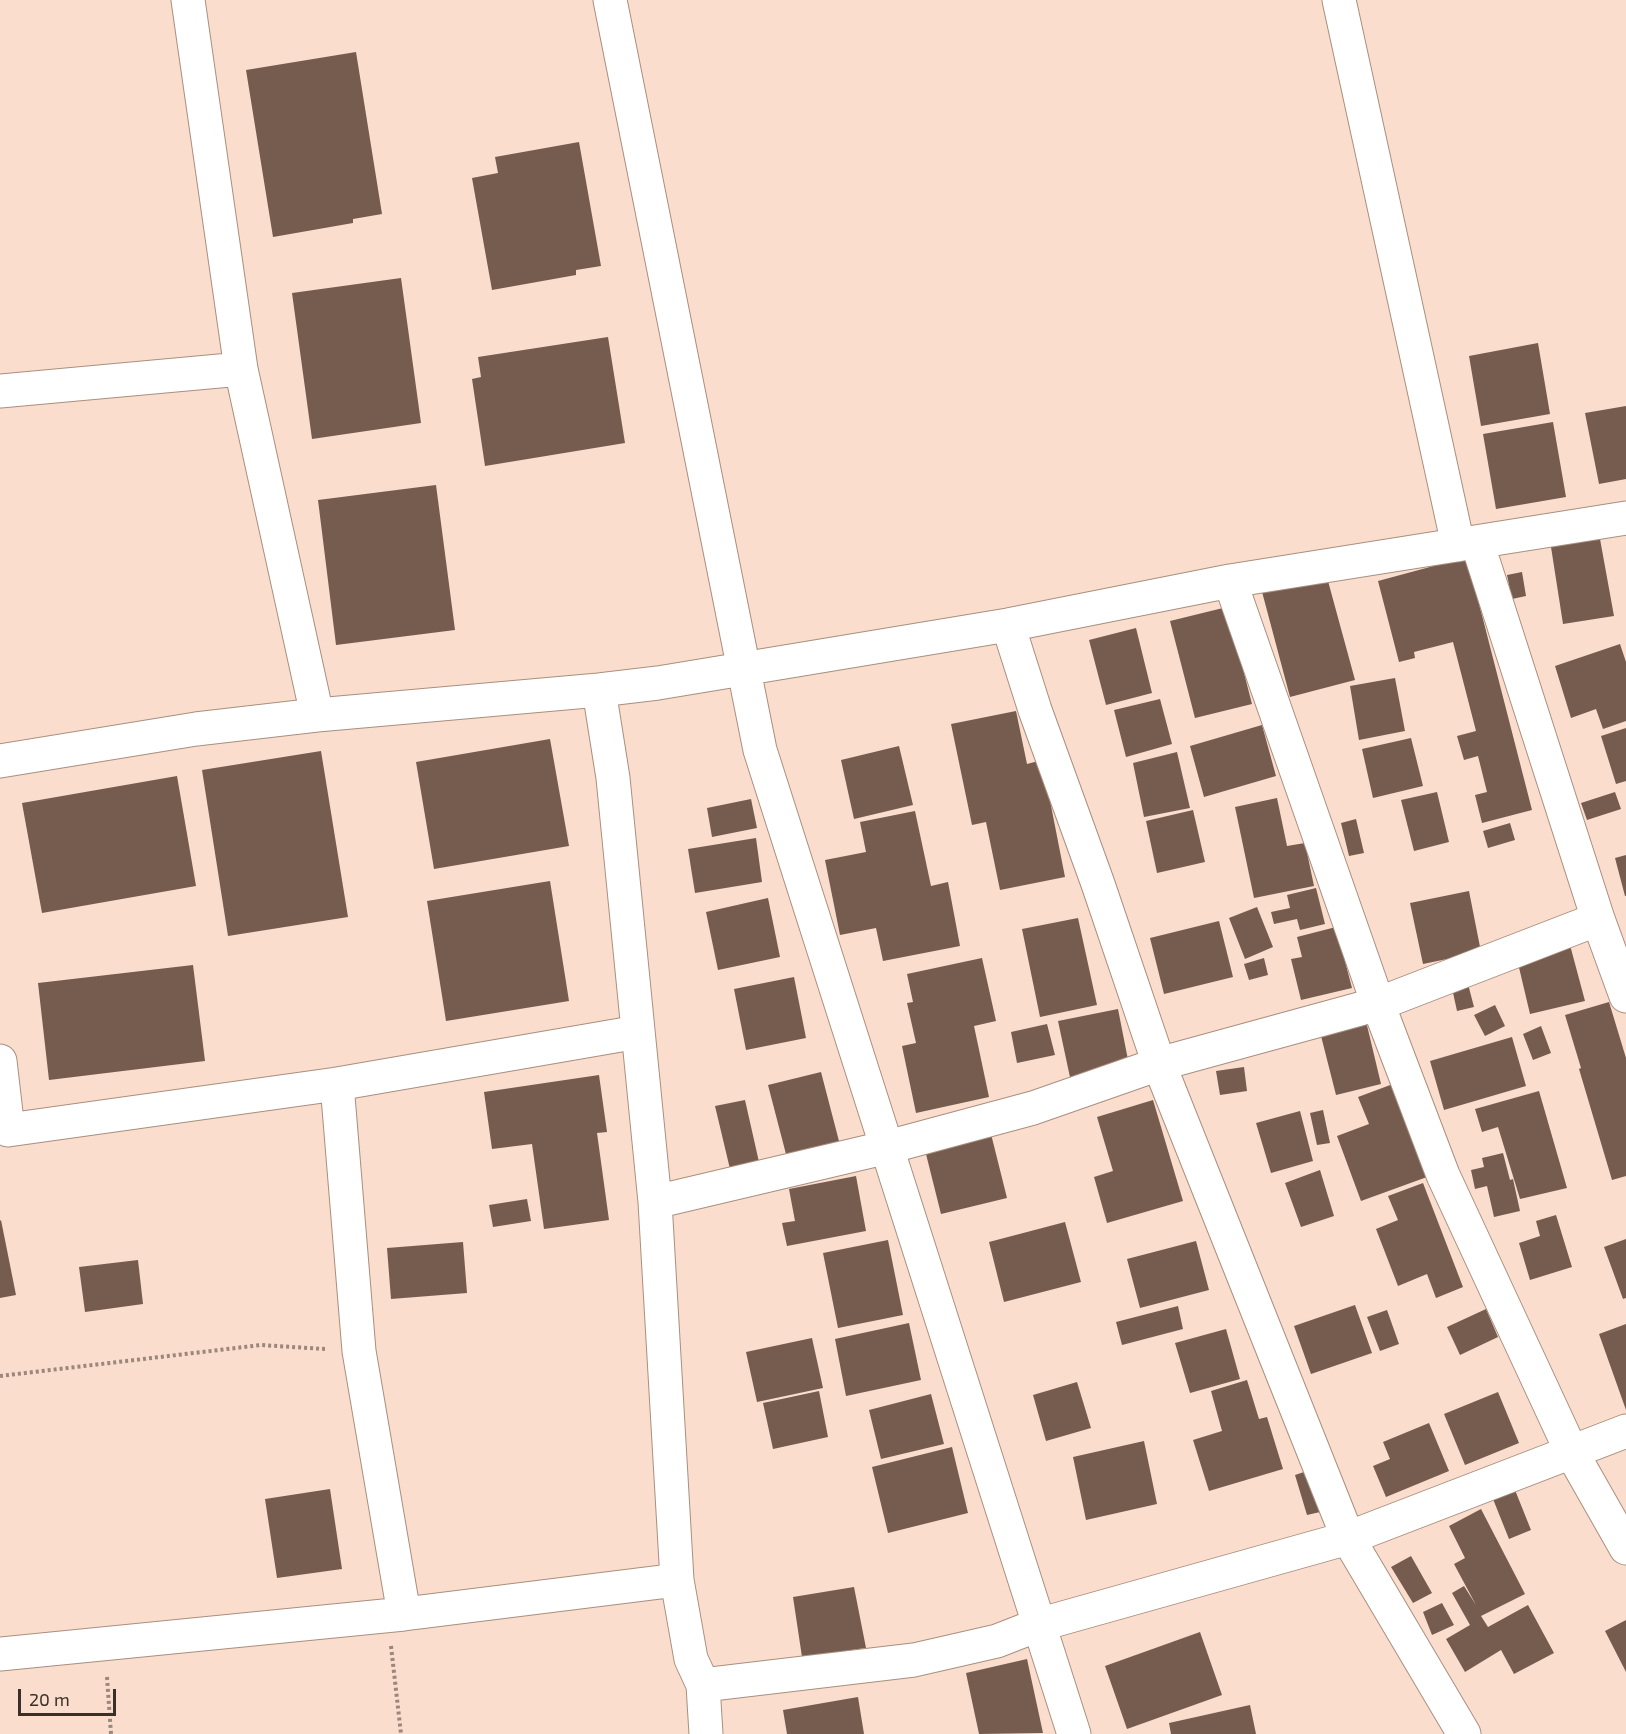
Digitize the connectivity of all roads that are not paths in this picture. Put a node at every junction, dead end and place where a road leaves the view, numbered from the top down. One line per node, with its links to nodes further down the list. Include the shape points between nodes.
1 (188, 0): 4 (street)
2 (610, 0): 10 (street)
3 (1339, 0): 7 (street)
4 (241, 369): 5 (street); 12 (street)
5 (0, 391)
6 (1626, 518): 7 (street)
7 (1467, 543): 8 (street); 14 (street)
8 (1230, 581): 9 (street); 16 (street)
9 (1008, 625): 10 (street); 19 (street)
10 (743, 668): 11 (street); 21 (street, via 760,750)
11 (599, 690): 12 (street); 17 (street, via 613,778)
12 (317, 715): 13 (street, via 196,729)
13 (0, 761)
14 (1598, 919): 15 (street); 16 (street)
15 (1626, 996)
16 (1378, 1004): 19 (street); 24 (street, via 1443,1175)
17 (638, 1032): 20 (street); 22 (street)
18 (0, 1061): 20 (street, via 8,1130)
19 (1159, 1064): 21 (street, via 1033,1108); 25 (street)
20 (337, 1084): 28 (street, via 359,1351)
21 (888, 1147): 22 (street); 29 (street)
22 (655, 1202): 27 (street)
23 (1626, 1431): 24 (street)
24 (1572, 1453): 25 (street); 26 (street)
25 (1348, 1538): 29 (street); 34 (street)
26 (1626, 1548)
27 (677, 1580): 28 (street); 31 (street, via 691,1659)
28 (396, 1615): 30 (street)
29 (1038, 1625): 31 (street, via 997,1641 914,1659); 33 (street)
30 (0, 1654)
31 (703, 1685): 32 (street)
32 (706, 1734)
33 (1074, 1734)
34 (1464, 1734)

